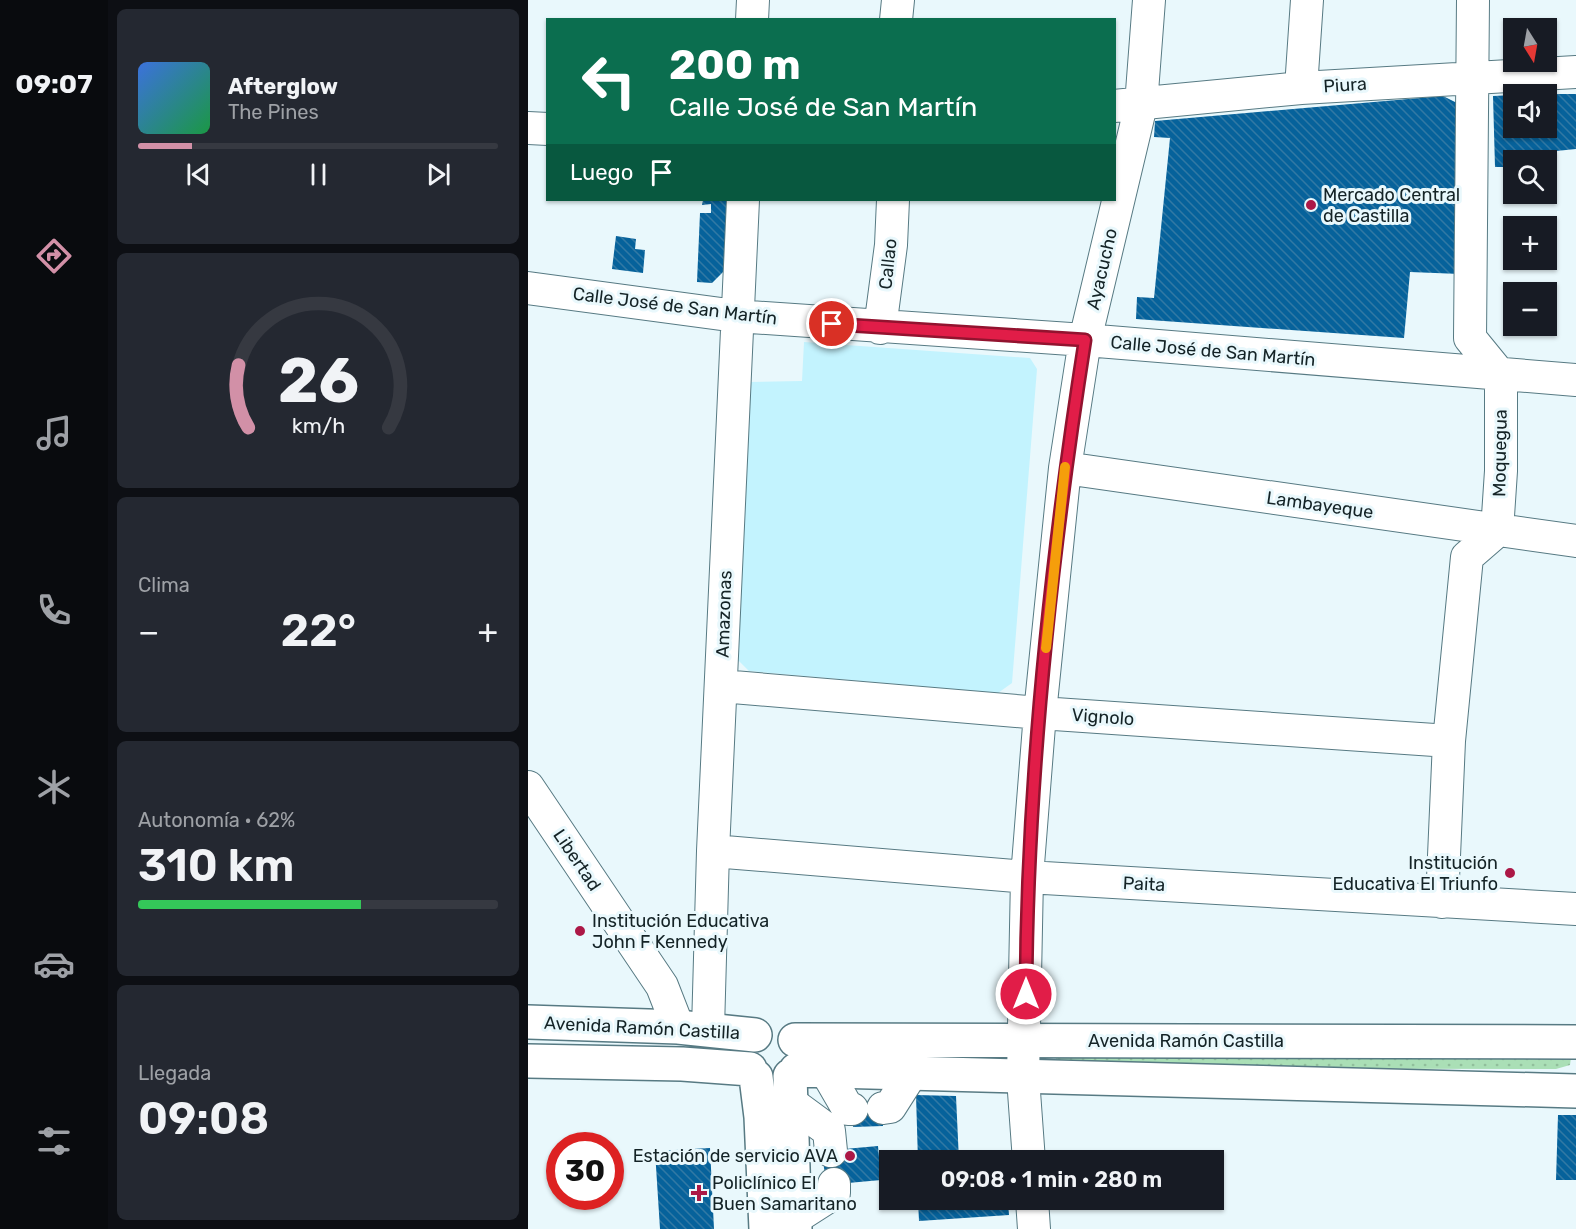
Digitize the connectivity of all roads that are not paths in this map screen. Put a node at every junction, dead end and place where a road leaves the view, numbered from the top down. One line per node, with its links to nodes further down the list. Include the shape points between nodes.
1 (753, 0): 6 (street)
2 (898, 0): 7 (street)
3 (1149, 0): 11 (street, Ayacucho)
4 (1307, 0): 10 (street)
5 (1473, 0): 9 (street)
6 (752, 18)
7 (896, 18)
8 (1576, 72): 9 (street, Piura)
9 (1473, 77): 10 (street, Piura); 22 (street, via 1470,338)
10 (1301, 88): 11 (street, Piura)
11 (1128, 106): 14 (street, Ayacucho)
12 (528, 128): 13 (street)
13 (546, 129)
14 (1116, 171)
15 (743, 201): 19 (street, Amazonas)
16 (893, 201): 20 (street, Callao)
17 (1111, 201): 21 (street, Ayacucho)
18 (528, 288): 19 (street, Calle José de San Martín)
19 (736, 316): 20 (street, Calle José de San Martín); 27 (street, Amazonas)
20 (880, 328): 21 (street, Calle José de San Martín)
21 (1085, 340): 22 (street, Calle José de San Martín); 24 (street, Ayacucho)
22 (1501, 376): 23 (street, Calle José de San Martín); 25 (street, Moquegua)
23 (1576, 380)
24 (1065, 468): 25 (street, Lambayeque); 28 (street, Ayacucho)
25 (1497, 531): 26 (street, Lambayeque); 29 (street, via 1467,557)
26 (1576, 541)
27 (721, 686): 28 (street, Vignolo); 31 (street, Amazonas)
28 (1040, 713): 29 (street, Vignolo); 32 (street, Ayacucho)
29 (1449, 741): 33 (street)
30 (528, 788): 36 (street, Libertad)
31 (713, 851): 32 (street, Paita); 36 (street, Amazonas)
32 (1027, 877): 33 (street, Paita); 38 (street, Ayacucho)
33 (1442, 902): 34 (street, Paita)
34 (1576, 909)
35 (528, 1022): 36 (main road, Avenida Ramón Castilla)
36 (693, 1028): 37 (main road, Avenida Ramón Castilla)
37 (755, 1035): 41 (main road, via 777,1028 790,1034); 42 (main road, via 746,1055)
38 (1025, 1041): 39 (main road, Avenida Ramón Castilla); 41 (main road, Avenida Ramón Castilla); 44 (street, Ayacucho)
39 (1576, 1042)
40 (528, 1061): 42 (main road, Avenida Ramón Castilla, via 682,1064)
41 (800, 1072): 41 (street, via 840,1125); 42 (main road, via 777,1082); 43 (main road); 50 (main road)
42 (753, 1073): 50 (main road)
43 (911, 1074): 44 (main road); 46 (street, via 890,1107)
44 (1023, 1078): 45 (main road); 47 (street, Ayacucho)
45 (1576, 1091)
46 (883, 1108)
47 (1028, 1150)
48 (834, 1184): 50 (street, via 834,1193)
49 (1033, 1210): 51 (street)
50 (785, 1225)
51 (1034, 1229)

